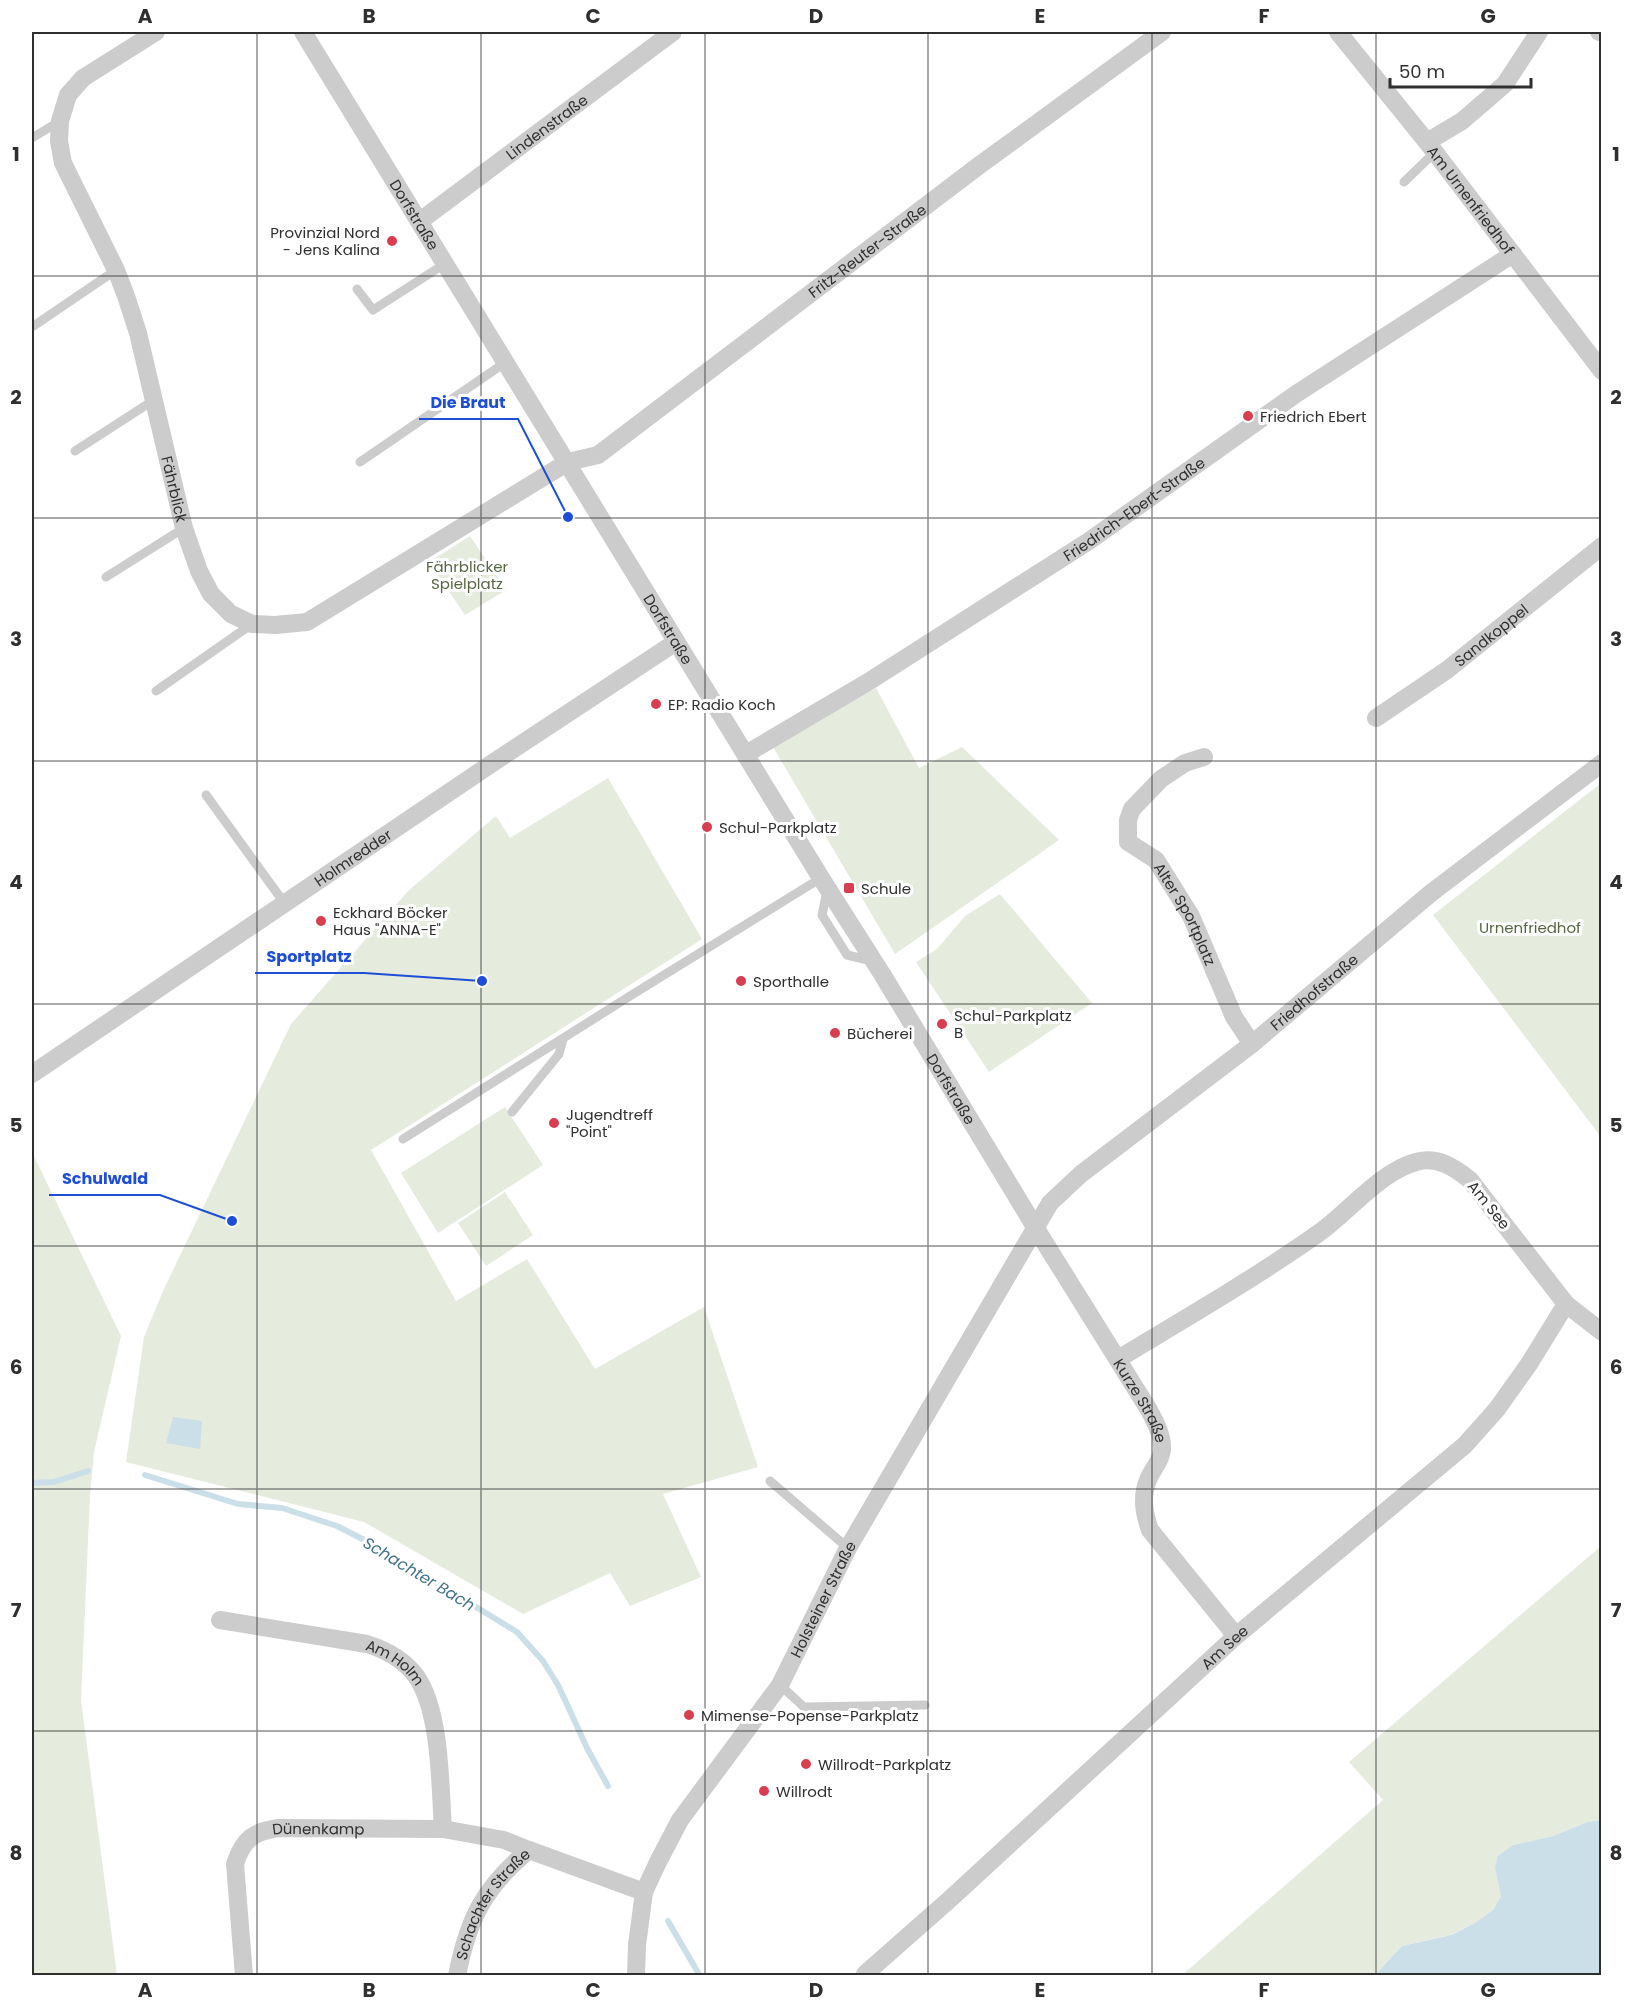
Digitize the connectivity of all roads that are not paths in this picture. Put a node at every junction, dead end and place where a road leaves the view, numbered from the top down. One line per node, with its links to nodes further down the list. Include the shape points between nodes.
1 (156, 32): 7 (street, Fährblick, via 83,78 69,95)
2 (303, 32): 11 (street, Dorfstraße)
3 (673, 32): 11 (street, Lindenstraße)
4 (1162, 32): 22 (street, Fritz-Reuter-Straße, via 598,455)
5 (1338, 32): 9 (street, Am Urnenfriedhof)
6 (1539, 32): 9 (street, via 1505,84)
7 (60, 122): 8 (lane); 14 (street, Fährblick, via 63,163)
8 (32, 138)
9 (1430, 147): 10 (lane); 12 (street, Am Urnenfriedhof)
10 (1404, 182)
11 (420, 221): 13 (street, Dorfstraße)
12 (1514, 254): 18 (street, Am Urnenfriedhof); 30 (street, Friedrich-Ebert-Straße, via 1296,394 1089,541 868,682)
13 (446, 263): 15 (lane, via 373,310); 17 (street, Dorfstraße)
14 (116, 270): 16 (lane); 19 (street, Fährblick, via 138,333)
15 (357, 289)
16 (32, 327)
17 (506, 362): 21 (lane); 22 (street, Dorfstraße)
18 (1602, 371)
19 (154, 400): 20 (lane); 23 (street, Fährblick)
20 (75, 451)
21 (360, 462)
22 (568, 462): 26 (street, Fährblick, via 307,622); 27 (street, Dorfstraße)
23 (184, 528): 25 (lane); 26 (street, Fährblick, via 211,594 231,614)
24 (1602, 546): 29 (street, Sandkoppel, via 1447,670)
25 (106, 577)
26 (252, 624): 28 (lane)
27 (676, 642): 30 (street, Dorfstraße); 35 (street, Holmredder)
28 (156, 691)
29 (1376, 718)
30 (746, 754): 34 (street, Dorfstraße)
31 (1204, 757): 37 (street, Alter Sportplatz, via 1185,763 1161,779 1132,809 1128,842 1156,860 1191,916 1234,1017)
32 (1602, 763): 37 (street, Friedhofstraße, via 1431,893)
33 (206, 795): 35 (lane)
34 (824, 883): 36 (lane); 41 (street, Dorfstraße)
35 (285, 904): 38 (street, Holmredder)
36 (563, 1039): 39 (lane, via 559,1054); 40 (lane)
37 (1252, 1044): 41 (street, Friedhofstraße, via 1081,1174 1050,1203)
38 (32, 1074)
39 (512, 1112)
40 (403, 1139)
41 (1035, 1227): 44 (street, Kurze Straße); 46 (street, Holsteiner Straße)
42 (1566, 1304): 43 (street, Am See); 44 (street, Am See, via 1470,1180 1450,1165 1417,1161 1399,1168 1319,1233 1268,1268); 48 (street, Am See, via 1529,1364 1465,1445)
43 (1602, 1332)
44 (1118, 1359): 48 (street, Kurze Straße, via 1160,1432 1162,1450 1144,1497 1144,1514 1150,1530)
45 (770, 1481): 46 (lane)
46 (848, 1548): 49 (street, Holsteiner Straße)
47 (220, 1620): 51 (street, Am Holm, via 367,1644 386,1650 402,1662 416,1676 434,1721)
48 (1236, 1636): 54 (street, Am See)
49 (780, 1685): 50 (lane, via 804,1707); 53 (street, Holsteiner Straße, via 680,1820)
50 (925, 1704)
51 (443, 1829): 52 (street, Dünenkamp, via 504,1840); 55 (street, Dünenkamp, via 279,1828 263,1830 251,1838 240,1848 235,1864)
52 (529, 1850): 53 (street, Schachter Straße); 56 (street, Schachter Straße, via 490,1889 470,1927)
53 (644, 1892): 57 (street, Holsteiner Straße)
54 (865, 1974)
55 (244, 1976)
56 (457, 1976)
57 (636, 1976)

